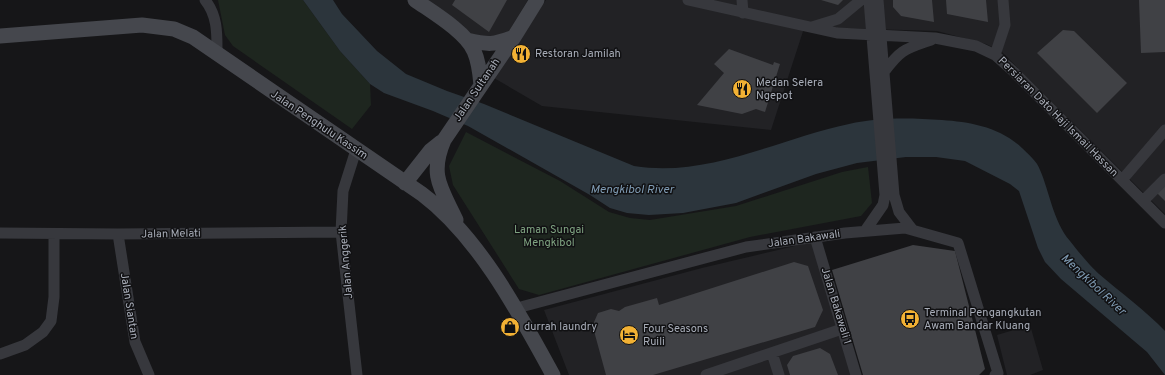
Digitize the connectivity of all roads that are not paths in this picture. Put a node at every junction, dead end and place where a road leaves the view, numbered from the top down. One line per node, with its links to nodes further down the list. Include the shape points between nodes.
1 (205, 0): 17 (street, via 214,17 217,30)
2 (415, 0): 16 (street)
3 (537, 0): 14 (street, Jalan Sultanah)
4 (688, 0): 10 (street, Persiaran Dato Haji Ismail Hassan)
5 (742, 0): 10 (street)
6 (861, 0): 11 (street, via 838,19)
7 (869, 0): 13 (street)
8 (878, 0): 13 (street)
9 (1003, 0): 18 (street, via 1005,25)
10 (743, 13): 11 (street, Persiaran Dato Haji Ismail Hassan)
11 (811, 27): 13 (street, Persiaran Dato Haji Ismail Hassan, via 837,33)
12 (0, 36): 17 (street, Jalan Penghulu Kassim, via 142,25 174,29 193,37)
13 (877, 36): 15 (street, Persiaran Dato Haji Ismail Hassan); 19 (street)
14 (514, 37): 16 (street, via 497,44 486,45); 20 (street, Jalan Sultanah)
15 (935, 38): 18 (street, Persiaran Dato Haji Ismail Hassan, via 976,46); 19 (street, via 897,55)
16 (467, 40): 20 (street, via 476,56)
17 (217, 54): 23 (street, Jalan Penghulu Kassim)
18 (995, 55): 25 (street, Persiaran Dato Haji Ismail Hassan)
19 (882, 78): 27 (street)
20 (481, 85): 22 (street, Jalan Sultanah)
21 (1165, 130): 25 (street)
22 (444, 140): 26 (street, Jalan Sultanah, via 431,150); 30 (street, Jalan Sultanah, via 437,156 438,181)
23 (356, 150): 26 (street, Jalan Penghulu Kassim); 33 (street, Jalan Anggerik, via 343,191)
24 (1165, 179): 28 (street)
25 (1122, 180): 28 (street, Persiaran Dato Haji Ismail Hassan)
26 (405, 183): 30 (street, Jalan Penghulu Kassim, via 434,203)
27 (890, 195): 31 (street); 32 (street)
28 (1143, 201): 29 (street, Persiaran Dato Haji Ismail Hassan)
29 (1165, 223)
30 (459, 228): 38 (street, Jalan Penghulu Kassim)
31 (912, 229): 32 (street, Jalan Bakawali); 48 (street, Jalan Bakawali, via 958,243 998,373)
32 (865, 230): 37 (street, Jalan Bakawali)
33 (341, 232): 36 (street, Jalan Melati); 43 (street, Jalan Anggerik)
34 (0, 233): 35 (street, Jalan Melati)
35 (54, 234): 36 (street, Jalan Melati); 41 (street, via 54,297 51,321 43,332 25,345)
36 (118, 234): 42 (street, Jalan Siantan, via 135,342)
37 (815, 237): 38 (street, Jalan Bakawali, via 746,247); 39 (street, Jalan Bakawali 1)
38 (517, 308): 44 (street, Jalan Penghulu Kassim)
39 (842, 329): 40 (street); 47 (street, Jalan Bakawali 1)
40 (772, 353): 45 (street); 46 (street)
41 (0, 354)
42 (149, 375)
43 (356, 375)
44 (553, 375)
45 (706, 375)
46 (779, 375)
47 (856, 375)
48 (995, 375)

